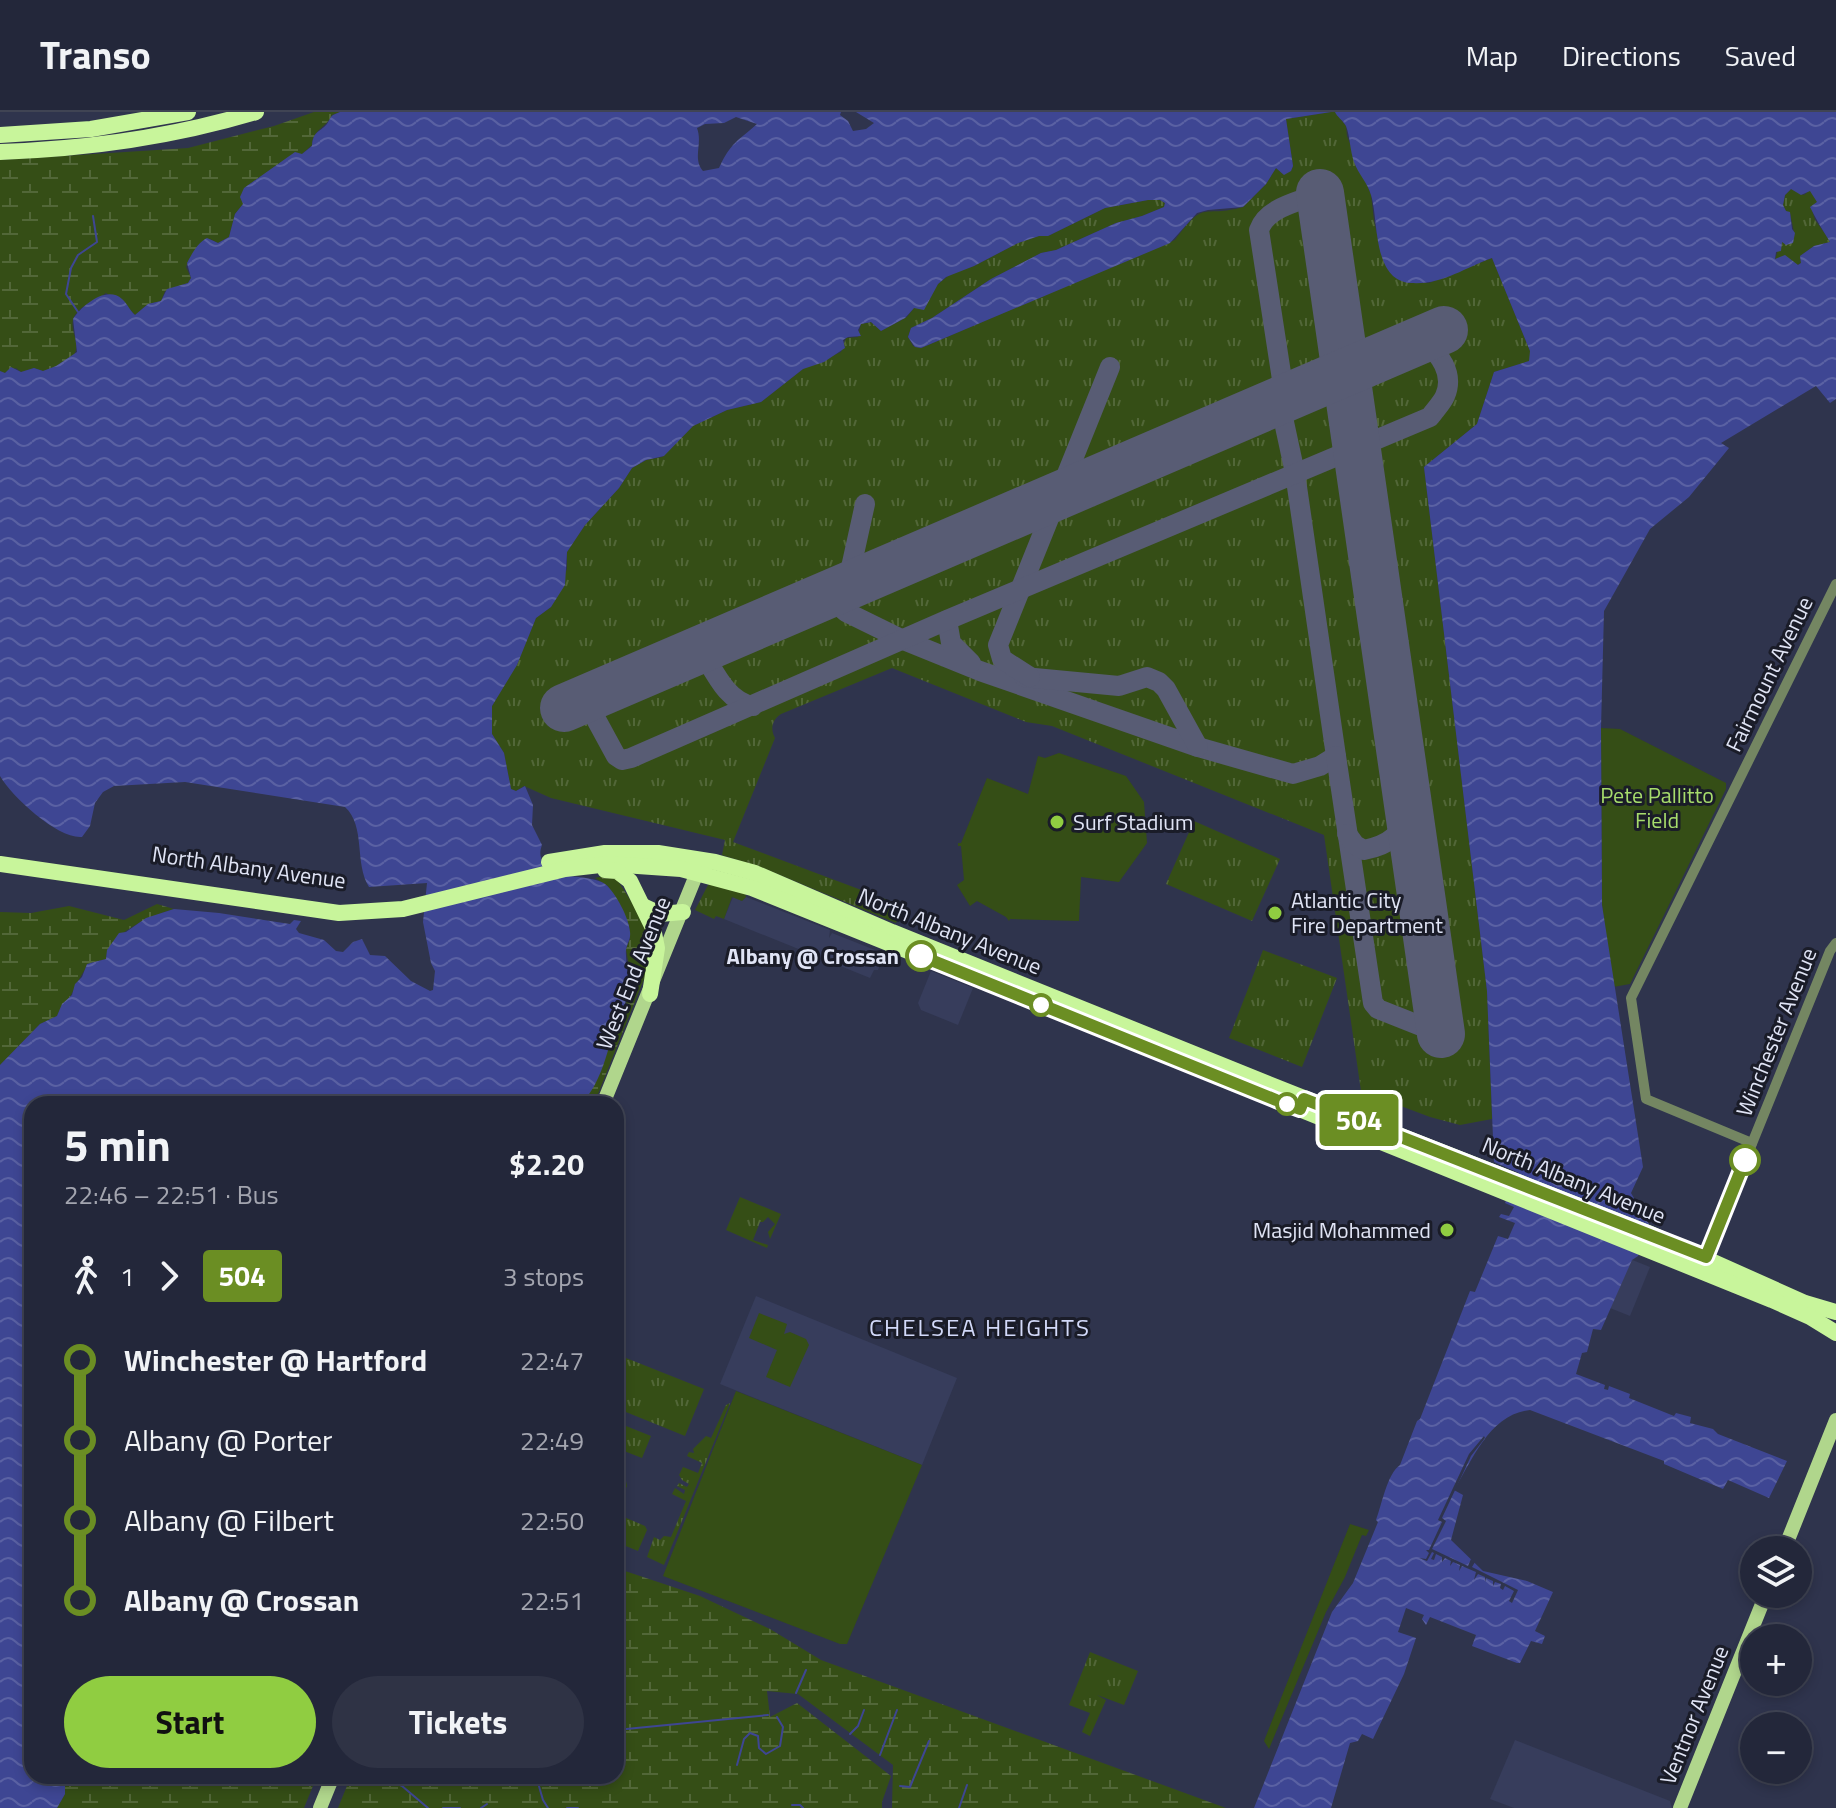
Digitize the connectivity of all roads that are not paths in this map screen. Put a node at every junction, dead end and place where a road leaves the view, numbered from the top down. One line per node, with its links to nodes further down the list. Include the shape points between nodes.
1 (188, 112): 3 (highway, via 91,129)
2 (256, 112): 4 (highway, via 131,141)
3 (0, 135)
4 (0, 152)
5 (1836, 584): 16 (street, Fairmount Avenue, via 1630,1008 1646,1099)
6 (0, 854): 10 (highway, North Albany Avenue, via 320,901)
7 (0, 864): 10 (highway, North Albany Avenue, via 325,912 365,913)
8 (569, 865): 9 (highway, North Albany Avenue, via 630,852 671,854); 10 (highway, North Albany Avenue); 11 (highway, via 625,875)
9 (700, 866): 12 (main road, West End Avenue); 17 (highway, North Albany Avenue, via 729,865 773,881)
10 (413, 901)
11 (643, 906): 12 (highway, via 660,914); 14 (highway, via 657,943)
12 (683, 912): 14 (main road, West End Avenue)
13 (1836, 943): 16 (street, Winchester Avenue)
14 (650, 994): 15 (main road, West End Avenue)
15 (606, 1096)
16 (1752, 1143): 17 (street, Winchester Avenue)
17 (1703, 1264): 18 (highway, North Albany Avenue); 21 (highway, North Albany Avenue)
18 (1805, 1303): 19 (highway); 20 (main road, North Albany Avenue)
19 (1836, 1312)
20 (1836, 1323)
21 (1836, 1333)
22 (1836, 1420): 23 (main road)
23 (1790, 1536)
24 (1760, 1608): 27 (main road, Ventnor Avenue)
25 (330, 1784): 26 (main road)
26 (320, 1808)
27 (1680, 1808)

